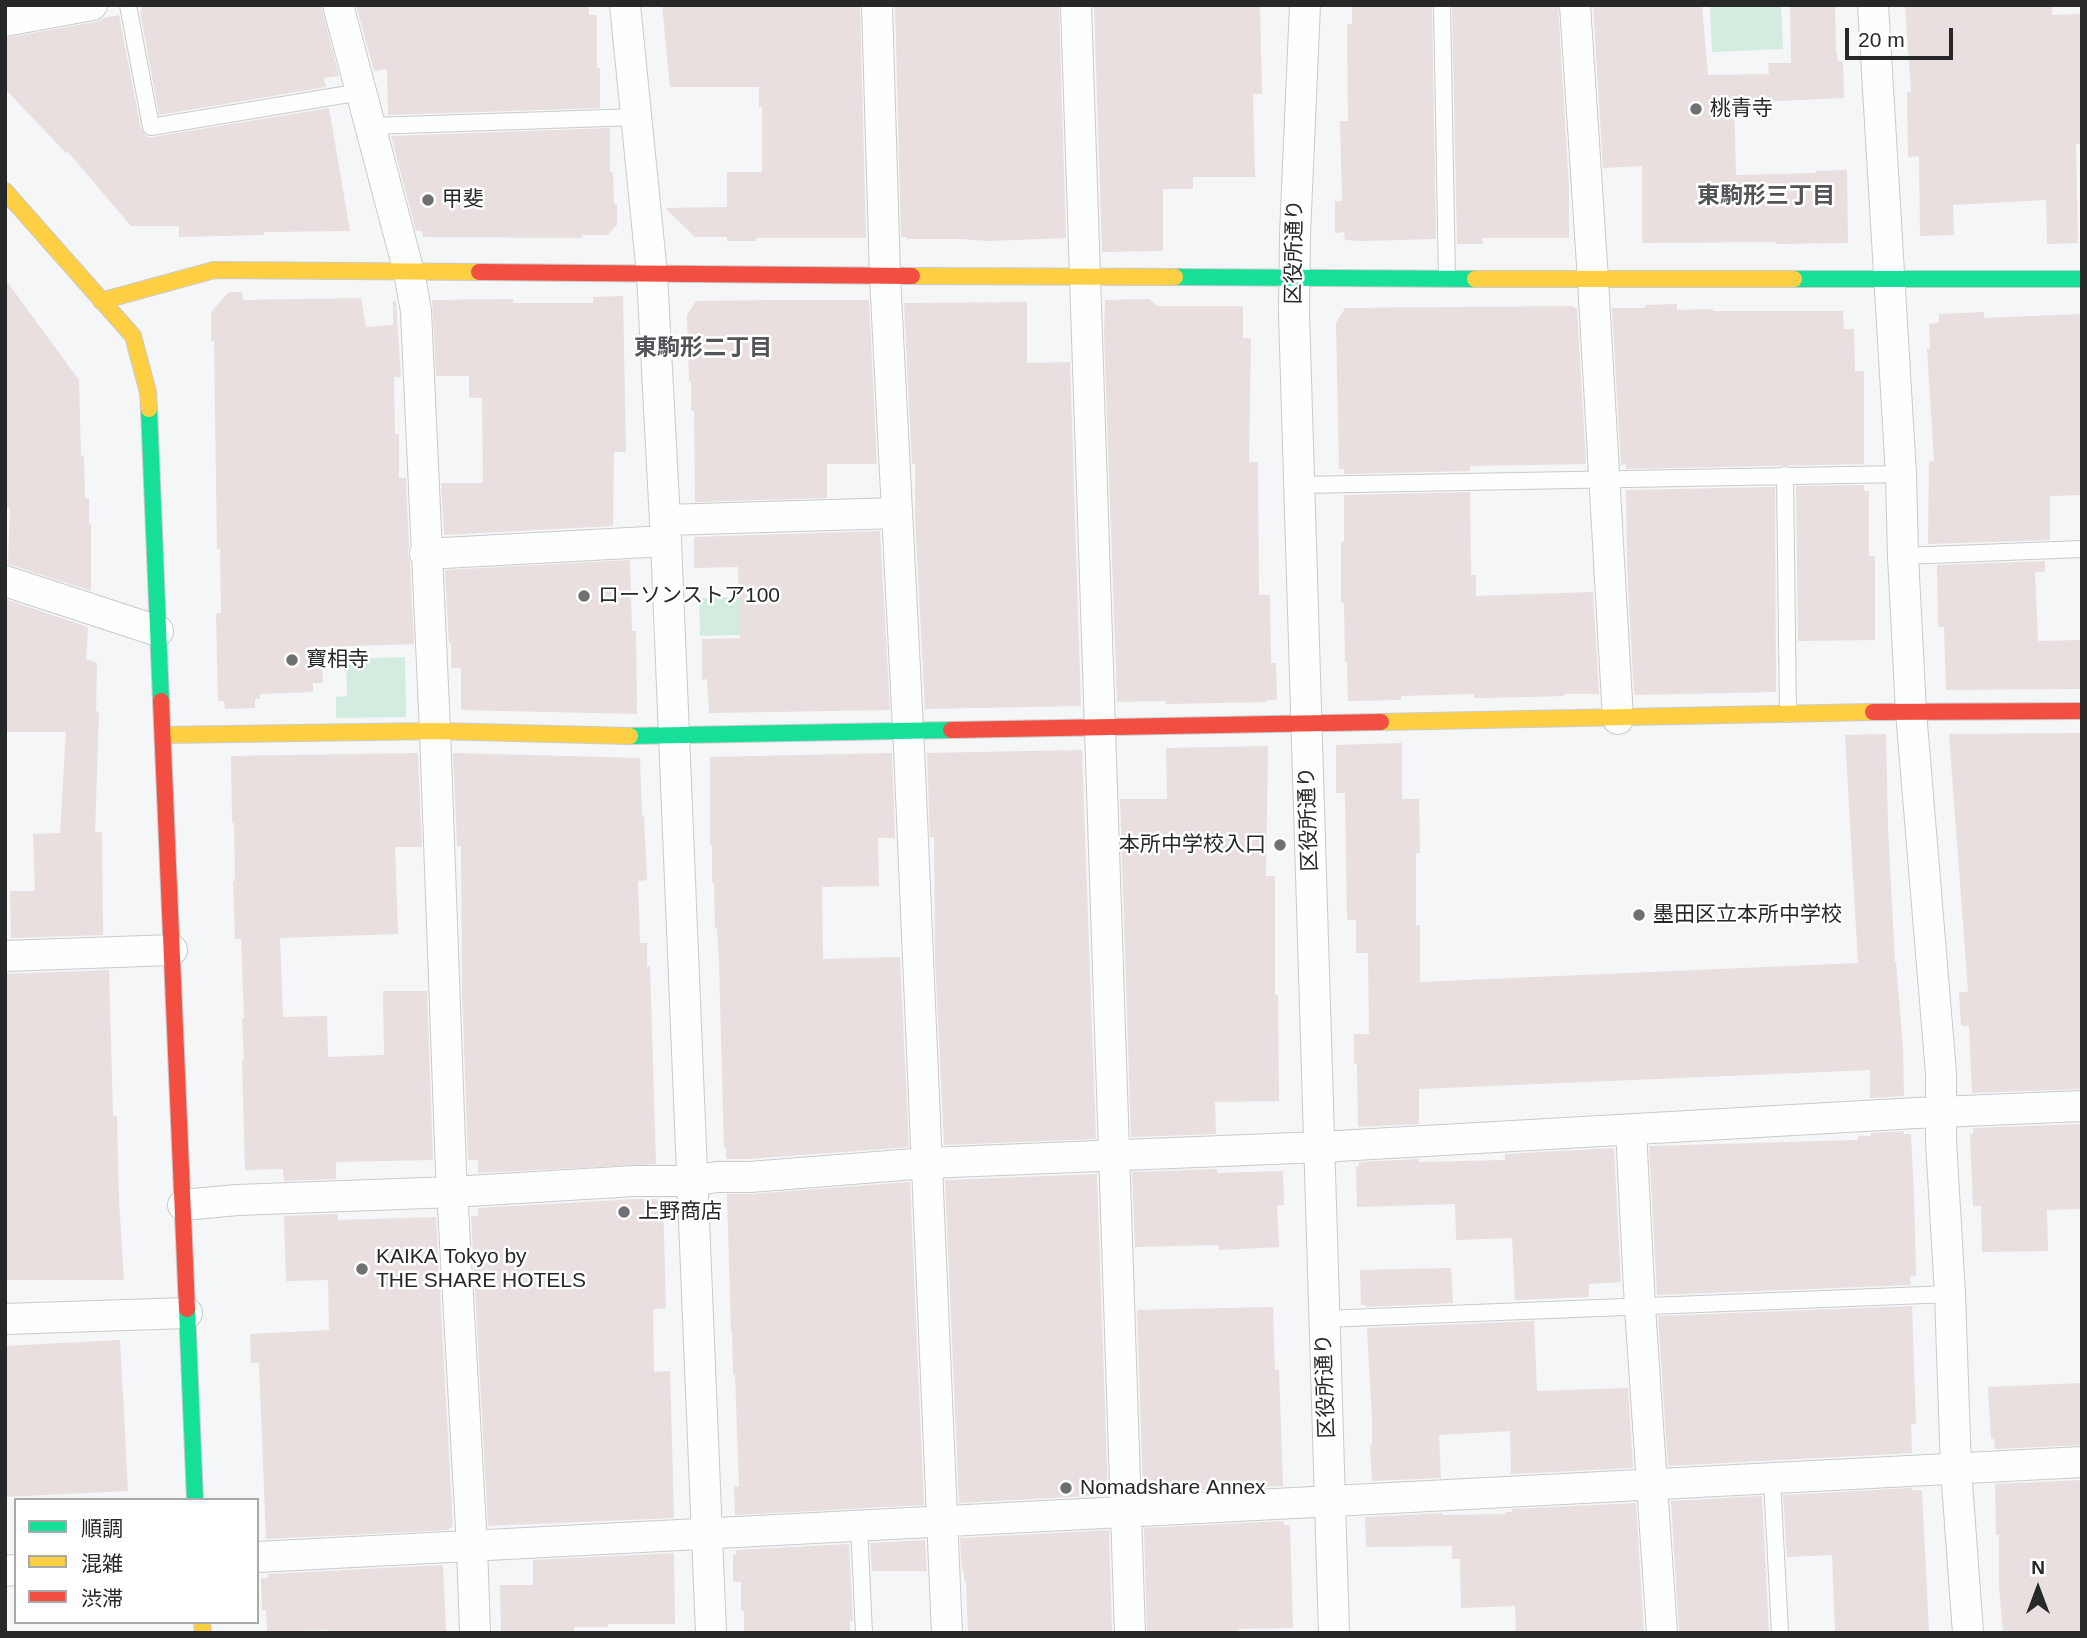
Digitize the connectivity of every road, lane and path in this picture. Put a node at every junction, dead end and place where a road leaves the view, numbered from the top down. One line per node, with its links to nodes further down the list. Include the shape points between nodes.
1 (92, 5): 11 (street)
2 (128, 5): 13 (lane, via 150,127)
3 (338, 5): 13 (street)
4 (625, 5): 14 (street)
5 (877, 5): 19 (street)
6 (1076, 5): 20 (street)
7 (1305, 5): 22 (street, 区役所通り)
8 (1442, 5): 24 (lane)
9 (1575, 5): 25 (street)
10 (1873, 5): 21 (street)
11 (40, 10): 12 (street)
12 (5, 21)
13 (361, 92): 15 (street)
14 (636, 117): 15 (lane); 18 (street)
15 (370, 126): 17 (street)
16 (5, 191): 26 (street)
17 (409, 272): 18 (street); 26 (street, via 214,270); 34 (street, via 416,311)
18 (652, 274): 19 (street); 32 (street)
19 (885, 276): 20 (street); 31 (street)
20 (1085, 278): 22 (street); 43 (street)
21 (1889, 278): 23 (street); 25 (street); 27 (street)
22 (1294, 279): 24 (street); 30 (street, 区役所通り)
23 (2082, 279)
24 (1447, 280): 25 (street)
25 (1593, 280): 29 (street)
26 (101, 302): 37 (street, via 133,336 148,392)
27 (1901, 474): 28 (lane); 35 (street)
28 (1785, 475): 29 (lane); 40 (lane)
29 (1604, 479): 30 (lane); 41 (street)
30 (1299, 485): 42 (street, 区役所通り)
31 (897, 513): 32 (street); 45 (street)
32 (665, 531): 34 (street); 47 (street)
33 (2082, 549): 35 (lane)
34 (425, 554): 44 (street)
35 (1903, 556): 39 (street)
36 (5, 580): 37 (street)
37 (158, 631): 46 (street)
38 (2082, 711): 39 (street)
39 (1911, 712): 40 (street); 51 (street)
40 (1788, 714): 41 (street)
41 (1618, 719): 42 (street)
42 (1306, 722): 43 (street); 53 (street, 区役所通り)
43 (1100, 728): 45 (street); 54 (street)
44 (435, 731): 46 (street); 47 (street); 57 (street)
45 (908, 731): 47 (street); 55 (street)
46 (163, 735): 48 (street)
47 (674, 735): 56 (street)
48 (172, 950): 49 (street); 58 (street)
49 (5, 956)
50 (2082, 1106): 51 (street)
51 (1942, 1112): 52 (street); 59 (street)
52 (1631, 1130): 53 (street); 60 (street)
53 (1320, 1147): 54 (street); 62 (street, 区役所通り)
54 (1114, 1155): 55 (street); 70 (street)
55 (927, 1163): 56 (street); 71 (street)
56 (692, 1181): 57 (street); 73 (street)
57 (452, 1192): 58 (street); 74 (street)
58 (183, 1205): 61 (street)
59 (1950, 1294): 60 (lane); 65 (street)
60 (1640, 1307): 62 (lane); 67 (street)
61 (187, 1313): 63 (street); 68 (street)
62 (1324, 1319): 69 (street, 区役所通り)
63 (5, 1320)
64 (2082, 1462): 65 (street)
65 (1956, 1469): 66 (street); 84 (street)
66 (1772, 1479): 67 (street); 83 (lane)
67 (1652, 1485): 69 (street); 82 (street)
68 (195, 1498)
69 (1329, 1502): 70 (street); 81 (street, 区役所通り)
70 (1126, 1512): 71 (street); 80 (street)
71 (943, 1522): 72 (street); 79 (street)
72 (859, 1526): 73 (street); 78 (lane)
73 (707, 1534): 74 (street); 77 (street)
74 (472, 1546): 75 (street); 76 (street)
75 (259, 1557)
76 (475, 1633)
77 (711, 1633)
78 (864, 1633)
79 (947, 1633)
80 (1130, 1633)
81 (1334, 1633)
82 (1662, 1633)
83 (1780, 1633)
84 (1968, 1633)

